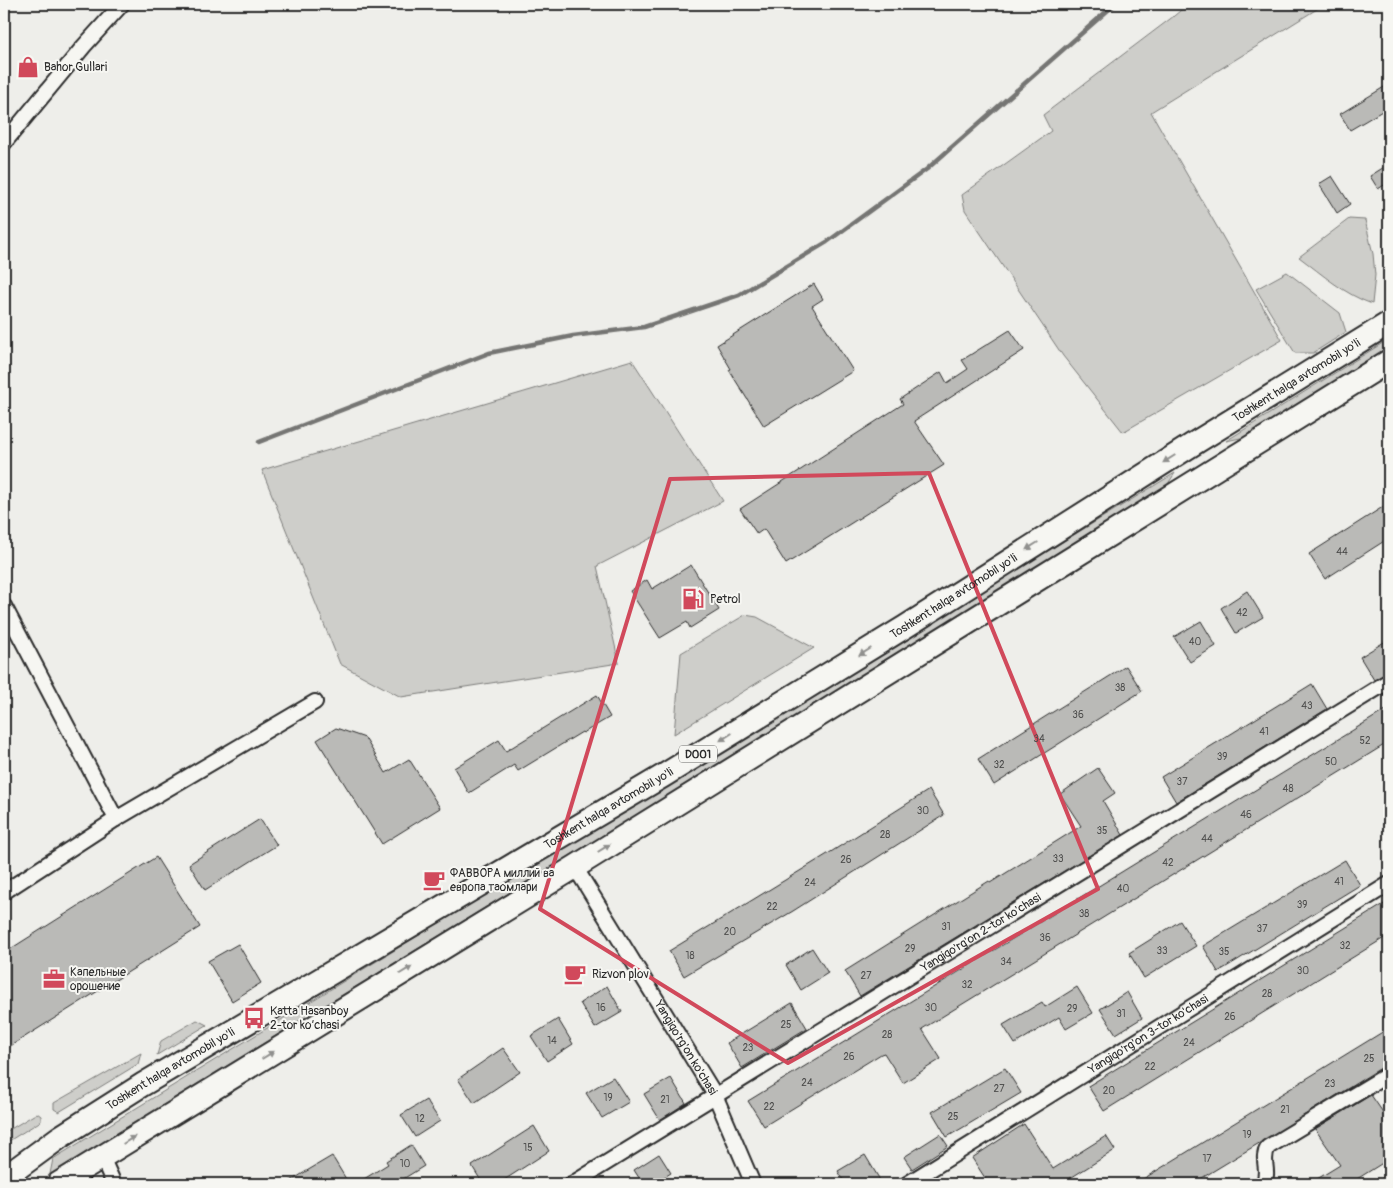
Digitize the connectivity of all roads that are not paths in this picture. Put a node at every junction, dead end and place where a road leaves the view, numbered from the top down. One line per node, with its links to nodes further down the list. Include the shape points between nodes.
1 (122, 4): 2 (street)
2 (4, 143)
3 (1389, 323): 5 (highway, Toshkent halqa avtomobil yo'li / D001)
4 (1389, 361): 6 (highway, D001)
5 (1198, 441): 6 (highway); 17 (highway, Toshkent halqa avtomobil yo'li / D001, one-way to 17, via 663,776 142,1085 60,1137)
6 (1215, 469): 11 (highway, D001, one-way to 6)
7 (4, 606): 10 (street)
8 (1389, 681): 15 (street, Yangiqo'rg'on 2-tor ko'chasi)
9 (316, 702): 10 (street)
10 (116, 819): 13 (street)
11 (575, 866): 15 (street, Yangiqo'rg'on ko'chasi); 16 (highway, D001, one-way to 11)
12 (1389, 884): 23 (street, Yangiqo'rg'on 3-tor ko'chasi)
13 (4, 892)
14 (1389, 1074): 24 (street, via 1268,1147 1264,1154 1267,1177)
15 (715, 1095): 21 (street, Yangiqo'rg'on 2-tor ko'chasi); 22 (street, Yangiqo'rg'on ko'chasi)
16 (102, 1157): 19 (highway, D001); 20 (street)
17 (4, 1179): 18 (highway)
18 (11, 1184)
19 (58, 1184)
20 (114, 1184)
21 (572, 1184)
22 (753, 1184)
23 (907, 1184)
24 (1263, 1184)

